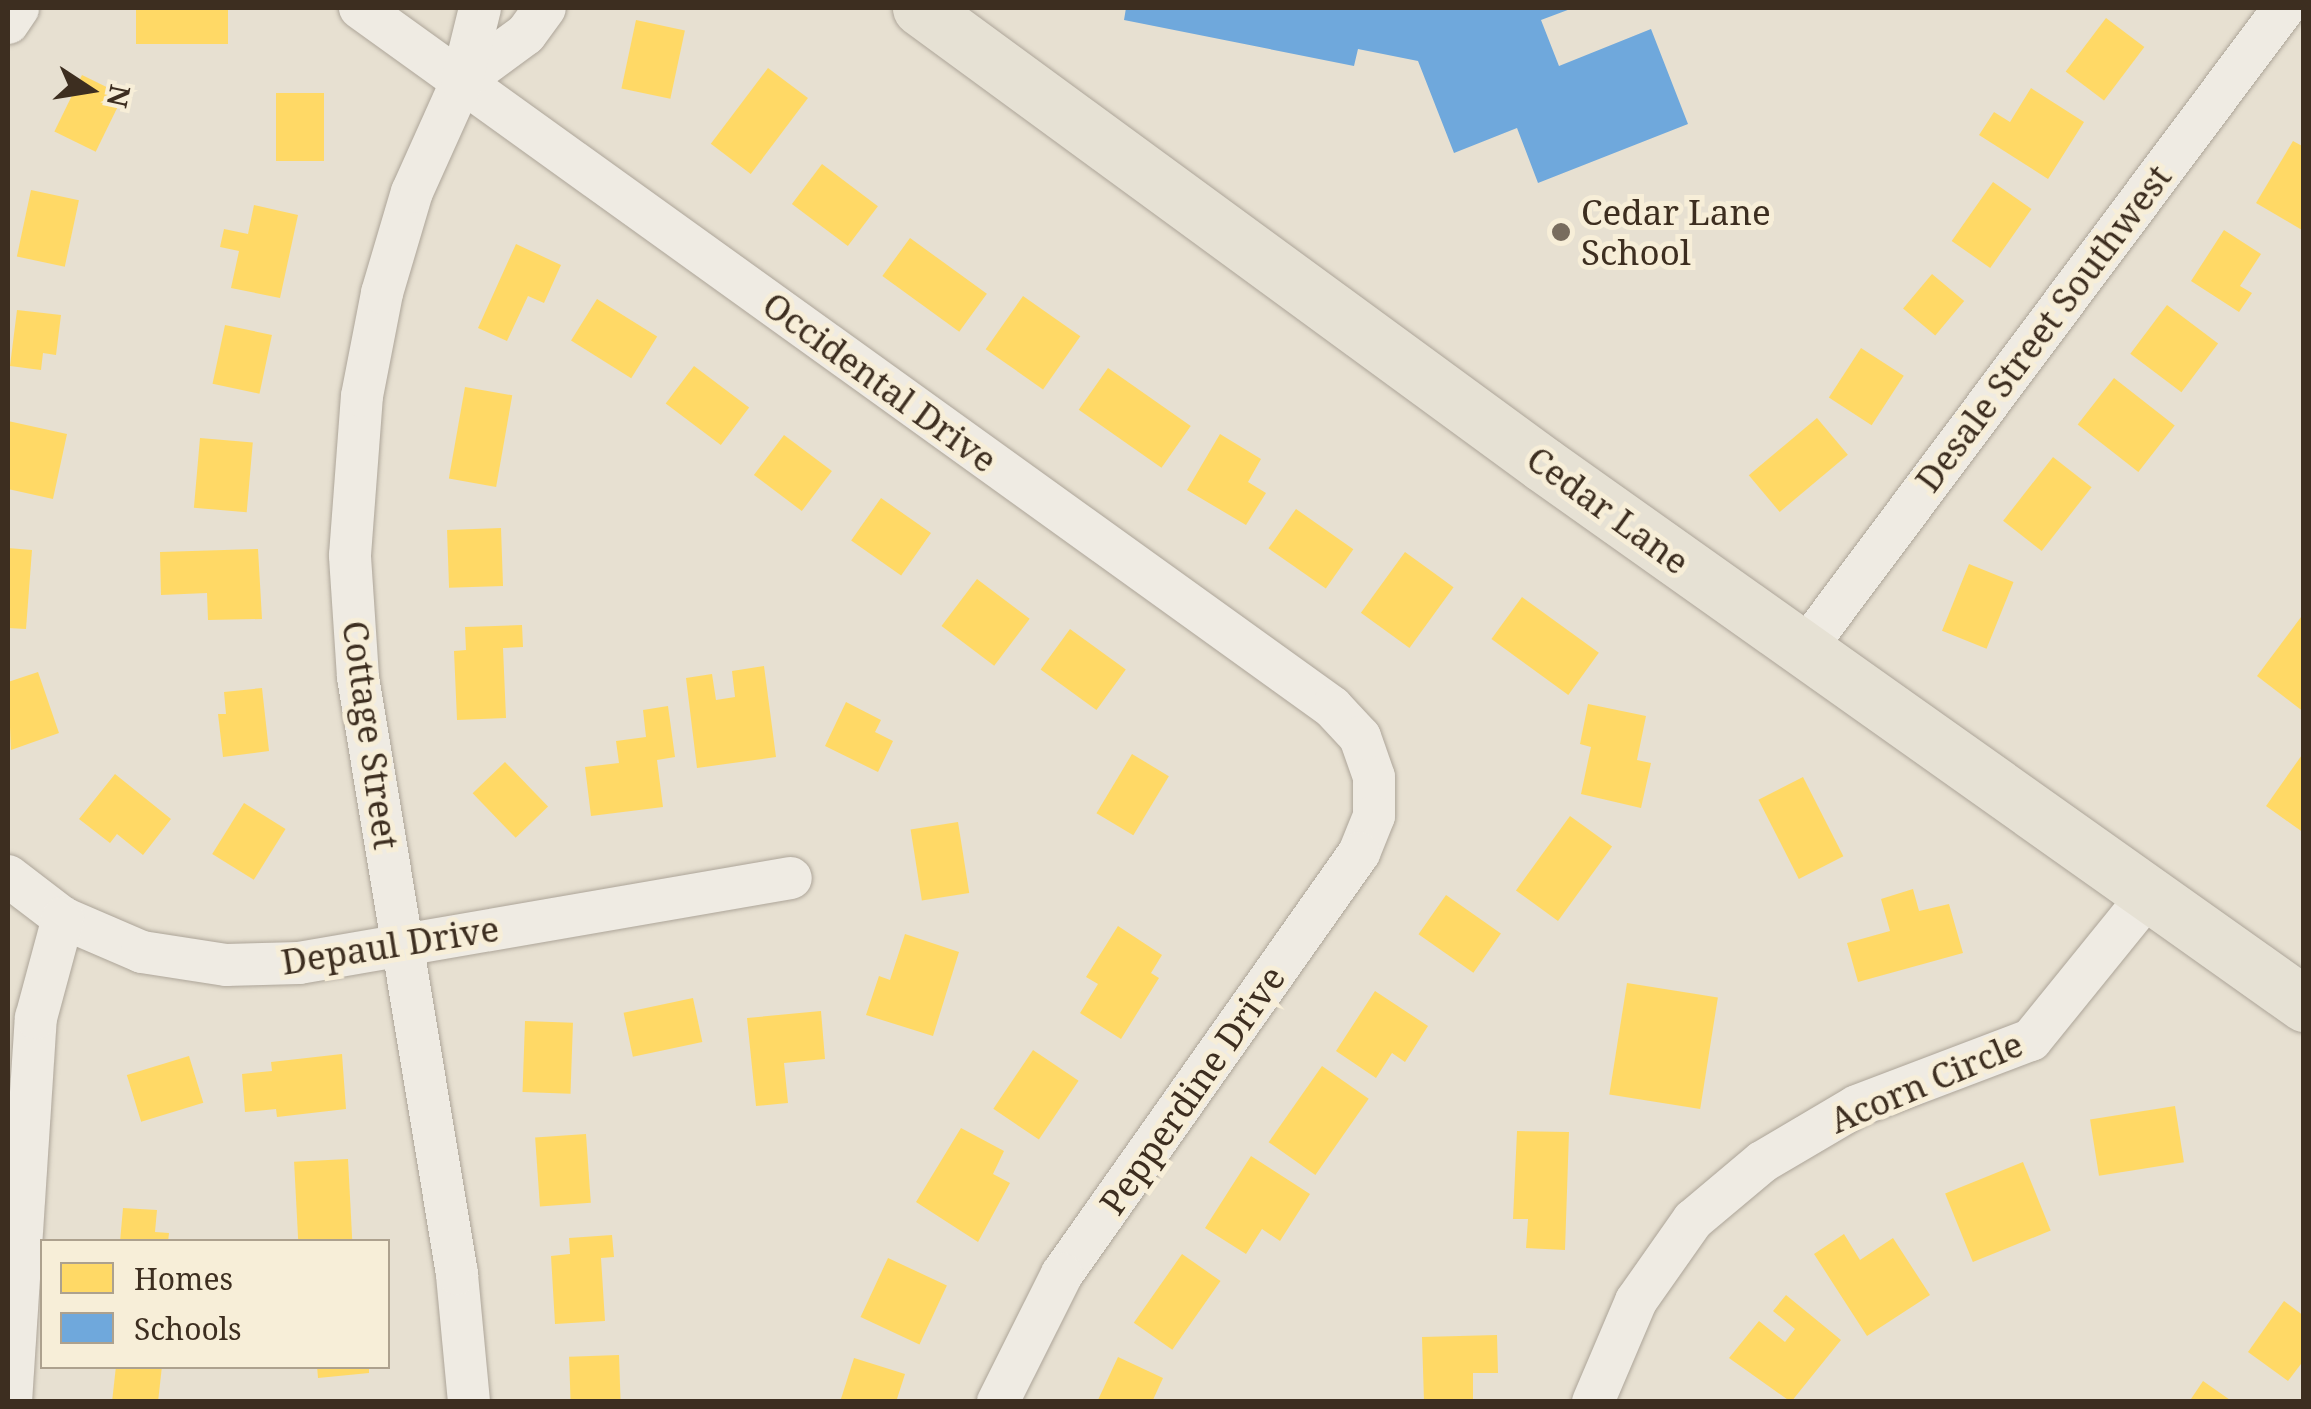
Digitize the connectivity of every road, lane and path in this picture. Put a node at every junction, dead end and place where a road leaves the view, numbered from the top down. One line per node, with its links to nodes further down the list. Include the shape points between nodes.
1 (18, 8): 7 (street)
2 (360, 8): 8 (street, Occidental Drive)
3 (480, 8): 8 (street, Cottage Street)
4 (545, 8): 8 (street, Cottage Street, via 526,34)
5 (920, 8): 9 (main road, Cedar Lane)
6 (2284, 8): 9 (street, Desale Street Southwest)
7 (8, 23)
8 (462, 81): 10 (street, Occidental Drive, via 1332,707 1360,737); 15 (street, Cottage Street, via 412,192 382,293 353,479 358,676)
9 (1804, 650): 13 (main road, Cedar Lane)
10 (1374, 777): 19 (street, Pepperdine Drive, via 1374,816 1360,853 1062,1274)
11 (8, 876): 14 (street, Depaul Drive)
12 (791, 878): 15 (street, Depaul Drive)
13 (2150, 892): 16 (main road, Cedar Lane); 20 (street, Acorn Circle, via 2031,1040 1857,1106 1762,1162 1694,1220 1636,1300)
14 (63, 918): 15 (street, Depaul Drive, via 142,952 226,965 299,963); 17 (street, via 36,1018)
15 (402, 945): 18 (street, Cottage Street, via 456,1274)
16 (2304, 1004)
17 (11, 1402)
18 (468, 1402)
19 (998, 1402)
20 (1593, 1402)

